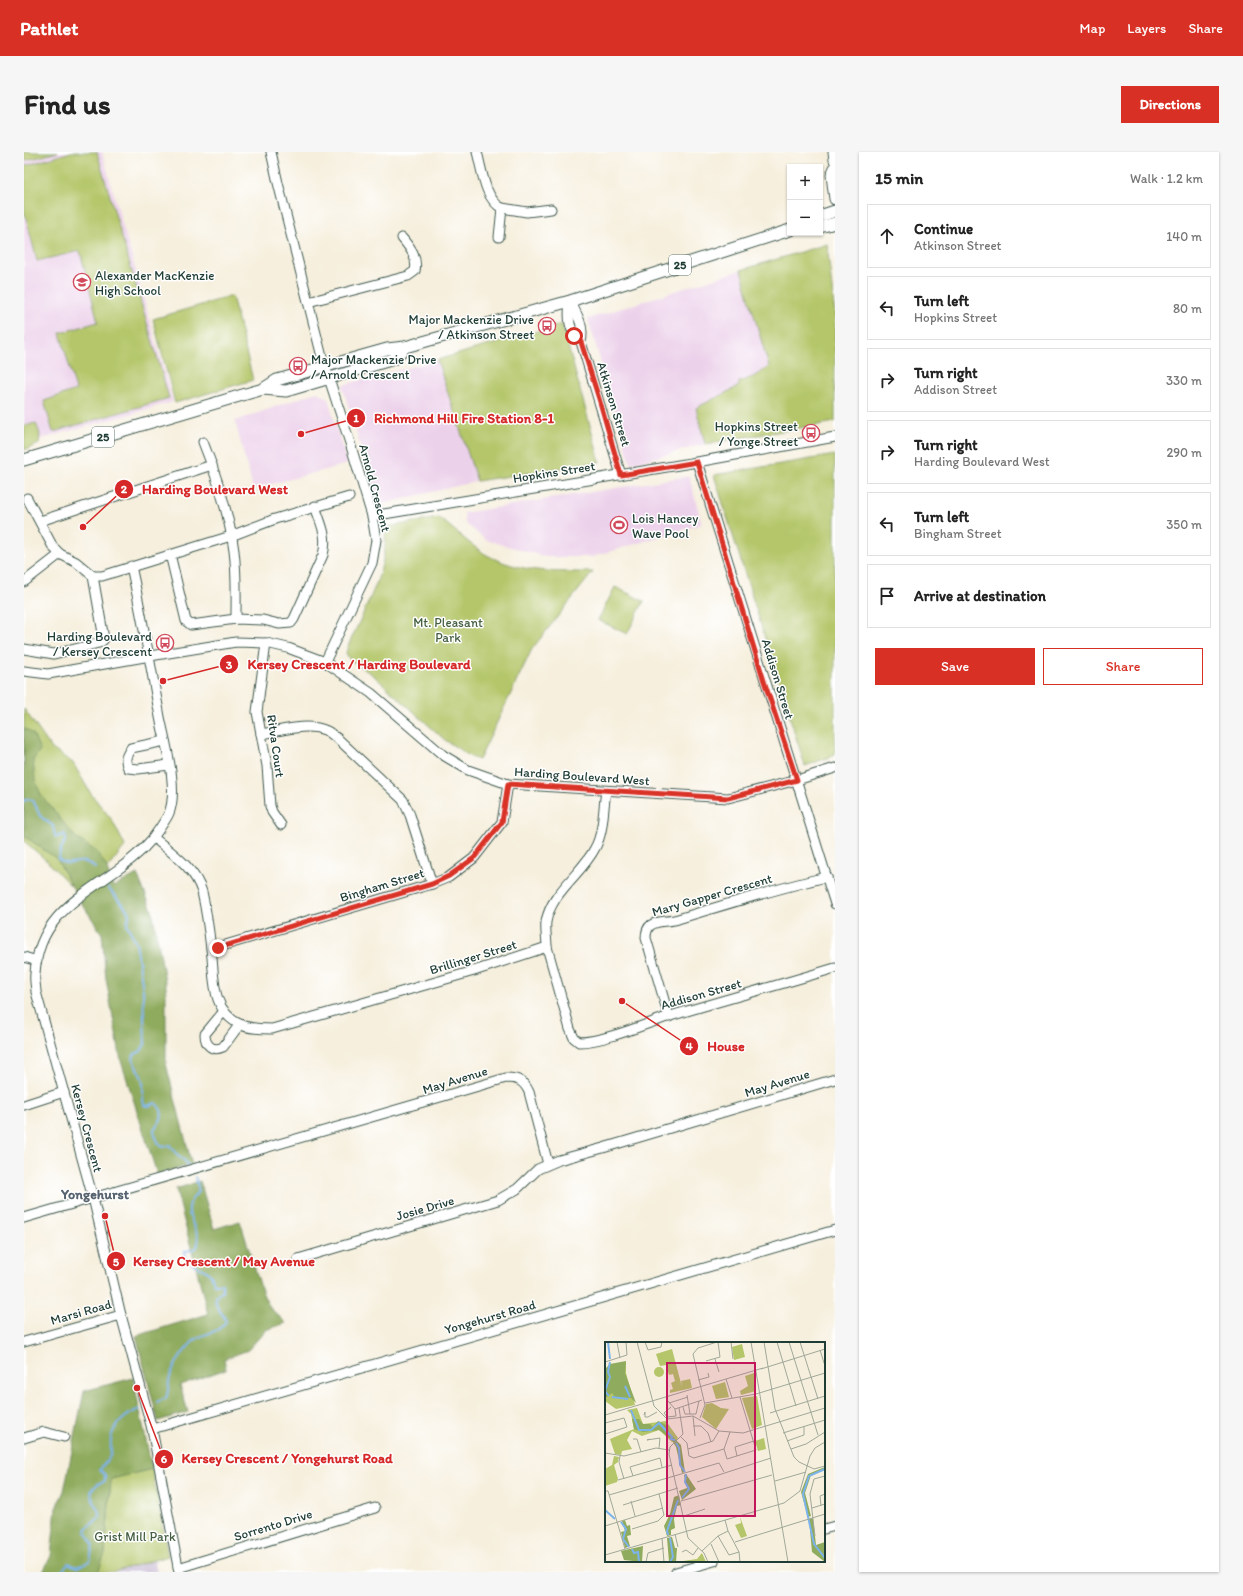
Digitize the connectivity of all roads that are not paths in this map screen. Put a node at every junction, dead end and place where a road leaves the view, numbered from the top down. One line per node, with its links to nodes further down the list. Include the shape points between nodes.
1 (271, 152): 17 (street, Arnold Crescent)
2 (477, 152): 7 (street, via 490,197 495,205)
3 (834, 152): 4 (main road)
4 (835, 160)
5 (835, 168): 6 (main road, via 832,175)
6 (835, 199)
7 (502, 208): 8 (street, via 527,212); 14 (street)
8 (551, 209)
9 (835, 211): 10 (main road)
10 (823, 215)
11 (835, 222): 12 (main road)
12 (823, 226)
13 (787, 231): 16 (main road, 25)
14 (499, 237)
15 (402, 238): 17 (street, via 414,254 416,264 415,271 408,276)
16 (570, 301): 18 (main road, 25); 27 (street, Atkinson Street, via 578,316 583,334 581,342)
17 (308, 302): 19 (street, Arnold Crescent)
18 (405, 347): 19 (main road, 25, via 387,349); 20 (main road, 25, via 394,359)
19 (325, 366): 20 (street, Arnold Crescent); 21 (main road, 25, via 277,380)
20 (329, 378): 21 (main road, 25, via 286,391); 31 (street, Arnold Crescent)
21 (263, 389): 24 (main road, 25)
22 (835, 437): 25 (street, Hopkins Street)
23 (203, 442): 26 (street)
24 (24, 460)
25 (697, 462): 27 (street, Hopkins Street); 49 (street, Addison Street)
26 (212, 465): 32 (street); 33 (street)
27 (621, 475): 31 (street, Hopkins Street)
28 (348, 497): 30 (street)
29 (27, 498): 32 (street)
30 (315, 506): 33 (street, via 275,518); 39 (street, via 325,536 325,546 294,619 287,624)
31 (372, 516): 43 (street, Arnold Crescent, via 376,540 372,563)
32 (40, 521): 34 (street, via 53,547)
33 (232, 536): 35 (street); 39 (street, via 236,571)
34 (60, 554): 37 (street, via 76,562); 38 (street)
35 (170, 554): 36 (street); 39 (street, via 186,621 191,625)
36 (131, 566): 37 (street, via 102,576); 42 (street)
37 (93, 576): 41 (street, via 104,633 102,641 54,654)
38 (24, 582)
39 (236, 619)
40 (266, 643): 42 (street, Harding Boulevard West, via 236,642); 43 (street, Harding Boulevard West); 45 (street, Ritva Court, via 257,712)
41 (24, 649)
42 (150, 656): 44 (street, Harding Boulevard West, via 48,674); 46 (street, Kersey Crescent)
43 (325, 662): 50 (street, Harding Boulevard West, via 371,693 443,755 468,770)
44 (24, 671)
45 (261, 734): 52 (street, Ritva Court, via 270,806); 55 (street, via 293,728 317,728 328,731 337,738 403,800)
46 (165, 741): 47 (street, Kersey Crescent); 47 (street, via 131,748 125,756 125,761 128,768 138,770)
47 (170, 765): 53 (street, Kersey Crescent, via 170,812)
48 (835, 768): 49 (street, Harding Boulevard West)
49 (797, 780): 51 (street, Harding Boulevard West, via 728,798); 54 (street, Addison Street)
50 (508, 784): 51 (street, Harding Boulevard West); 55 (street, Bingham Street, via 502,822 474,858 449,876)
51 (606, 791): 57 (street, via 596,848 555,900 546,922)
52 (281, 825)
53 (154, 838): 58 (street, Brillinger Street, via 191,871 198,882); 60 (street, Kersey Crescent, via 61,912 45,936)
54 (827, 877): 56 (street, Addison Street); 63 (street, Mary Gapper Crescent, via 651,925 646,938)
55 (432, 884): 58 (street, Bingham Street)
56 (835, 904)
57 (547, 947): 63 (street, Addison Street, via 570,1029 579,1042 594,1041); 64 (street, Brillinger Street, via 285,1026 255,1029)
58 (212, 949): 62 (street, Brillinger Street, via 212,974 216,997)
59 (24, 957): 60 (street)
60 (37, 961): 66 (street, Kersey Crescent, via 36,992)
61 (835, 968): 63 (street, Addison Street)
62 (224, 1011): 64 (street, Brillinger Street); 64 (street, via 205,1034 210,1047 223,1047)
63 (669, 1017)
64 (240, 1024)
65 (835, 1079): 68 (street, May Avenue)
66 (64, 1092): 67 (street); 69 (street, Kersey Crescent)
67 (24, 1104)
68 (548, 1164): 69 (street, May Avenue, via 529,1092 521,1080 506,1078); 72 (street, Josie Drive, via 508,1196 498,1200)
69 (93, 1198): 70 (street, May Avenue); 73 (street, Kersey Crescent)
70 (24, 1218)
71 (835, 1230): 75 (street, Yongehurst Road)
72 (298, 1259)
73 (122, 1314): 74 (street, Marsi Road); 75 (street, Kersey Crescent)
74 (24, 1342)
75 (152, 1429): 82 (street, Kersey Crescent)
76 (64, 1437): 77 (street, via 44,1432)
77 (24, 1438)
78 (375, 1508): 82 (street, Sorrento Drive)
79 (835, 1526): 80 (street)
80 (825, 1529)
81 (711, 1562): 83 (street)
82 (178, 1570)
83 (676, 1572)

